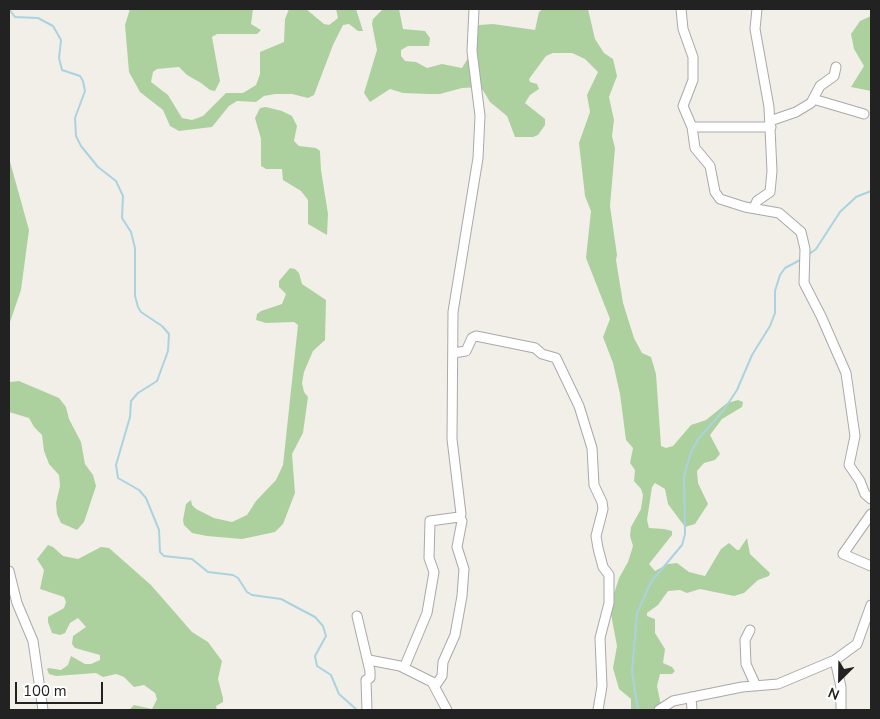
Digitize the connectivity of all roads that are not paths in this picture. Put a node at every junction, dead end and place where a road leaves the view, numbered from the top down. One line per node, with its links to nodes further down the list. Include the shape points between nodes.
1 (474, 9): 10 (street, via 472,52 480,116 478,158 453,307)
2 (681, 9): 8 (street, via 683,30 693,57 692,85 684,103)
3 (757, 9): 7 (street, via 755,29)
4 (836, 67): 5 (street, via 834,76 820,86)
5 (813, 99): 6 (street); 7 (street)
6 (864, 114)
7 (771, 124): 8 (street); 9 (street, via 771,190 757,201)
8 (692, 127): 9 (street, via 696,148 712,168 718,197 730,204)
9 (754, 208): 11 (street, via 779,213 801,232 805,249 804,284 846,373 855,436 849,465)
10 (453, 353): 13 (street, via 452,439); 28 (street, via 466,351 476,336 535,348 556,358 579,406 593,453 594,485 603,509 596,540 602,567 609,574 610,583 609,603 600,638 602,686)
11 (871, 499)
12 (871, 514): 14 (street, via 843,554)
13 (460, 517): 21 (street, via 429,522 430,559 434,572 427,613); 22 (street, via 457,547 464,569 462,596 455,635 443,662 442,676)
14 (871, 566)
15 (9, 571): 25 (street, via 17,603 33,641)
16 (871, 605): 20 (street, via 857,644)
17 (358, 616): 19 (street)
18 (750, 630): 23 (street, via 744,640 746,664)
19 (369, 660): 21 (street); 26 (street)
20 (835, 660): 23 (street, via 778,684); 31 (street)
21 (404, 668): 22 (street)
22 (435, 686): 27 (street)
23 (756, 686): 24 (street)
24 (691, 697): 29 (street, via 672,701); 30 (street)
25 (43, 710)
26 (367, 710)
27 (447, 710)
28 (598, 710)
29 (659, 710)
30 (692, 710)
31 (842, 710)

